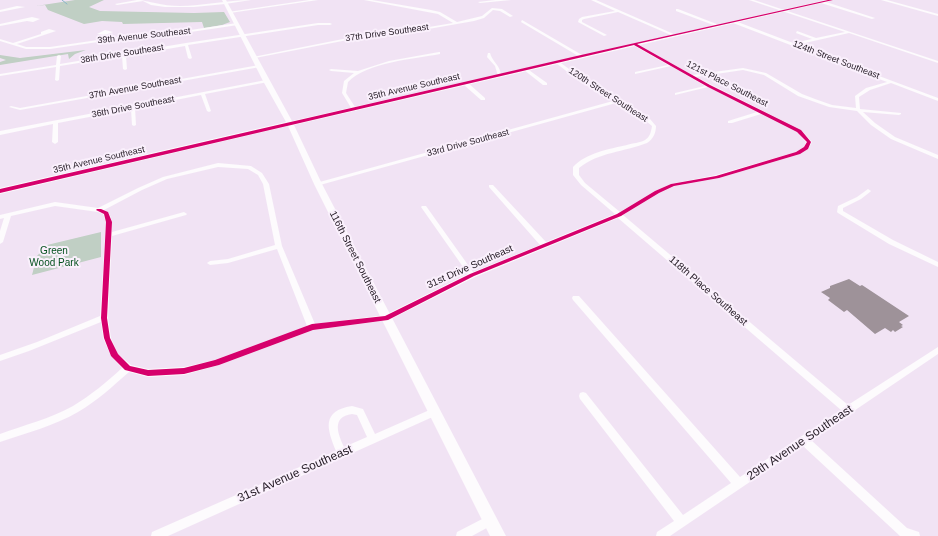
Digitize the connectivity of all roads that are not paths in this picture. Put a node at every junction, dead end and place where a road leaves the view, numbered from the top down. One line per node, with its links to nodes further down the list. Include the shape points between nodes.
1 (143, 0): 11 (street, via 153,5 201,6); 13 (street)
2 (249, 0): 11 (street)
3 (316, 0): 20 (street)
4 (366, 0): 27 (street, via 431,11)
5 (509, 0): 10 (street)
6 (593, 0): 18 (street)
7 (751, 0): 19 (street)
8 (832, 0): 12 (street, 35th Avenue Southeast)
9 (883, 0): 21 (street)
10 (479, 1): 15 (street)
11 (224, 2): 20 (street, 116th Street Southeast)
12 (822, 2): 19 (street, 35th Avenue Southeast); 23 (street)
13 (117, 4)
14 (12, 9): 17 (street)
15 (492, 9): 22 (street, via 501,10); 27 (street, 37th Drive Southeast, via 483,17)
16 (677, 10): 32 (street)
17 (0, 11)
18 (617, 11): 39 (street, via 583,18 580,22); 40 (street)
19 (784, 11): 26 (street, 35th Avenue Southeast); 35 (street)
20 (230, 12): 28 (street, 116th Street Southeast)
21 (938, 15)
22 (511, 16)
23 (873, 18)
24 (27, 20): 30 (street)
25 (522, 21): 52 (street)
26 (734, 22): 32 (street, 35th Avenue Southeast); 47 (street, 124th Street Southeast)
27 (456, 23): 33 (street, 37th Drive Southeast)
28 (237, 24): 38 (street, 116th Street Southeast); 41 (street, 39th Avenue Southeast)
29 (330, 24): 38 (street, 38th Drive Southeast)
30 (0, 25)
31 (389, 25): 33 (street)
32 (717, 25): 40 (street, 35th Avenue Southeast)
33 (393, 32): 53 (street, 37th Drive Southeast, via 348,38)
34 (797, 32): 42 (street)
35 (848, 32): 42 (street); 56 (street)
36 (45, 34): 44 (street)
37 (105, 34): 41 (street)
38 (244, 35): 45 (street, 38th Drive Southeast); 53 (street, 116th Street Southeast)
39 (605, 35)
40 (671, 36): 46 (street, 35th Avenue Southeast)
41 (105, 39): 44 (street, 39th Avenue Southeast, via 50,48 26,48)
42 (816, 39): 47 (street)
43 (0, 40): 44 (street, 39th Avenue Southeast)
44 (14, 44)
45 (186, 44): 49 (street, 38th Drive Southeast); 54 (street)
46 (634, 44): 52 (street, 35th Avenue Southeast); 58 (street, 121st Place Southeast)
47 (794, 44): 72 (street, 124th Street Southeast)
48 (439, 53): 60 (street)
49 (124, 54): 57 (street, 38th Drive Southeast); 61 (street)
50 (489, 54): 68 (street)
51 (59, 56): 57 (street)
52 (580, 56): 55 (street, 35th Avenue Southeast)
53 (255, 57): 59 (street, 116th Street Southeast)
54 (190, 58)
55 (557, 62): 64 (street, 35th Avenue Southeast); 80 (street, 120th Street Southeast, via 581,80)
56 (938, 62)
57 (58, 64): 67 (street, 38th Drive Southeast); 70 (street)
58 (671, 65): 66 (street); 69 (street, 121st Place Southeast)
59 (259, 66): 71 (street, 116th Street Southeast); 81 (street, 37th Avenue Southeast, via 20,109)
60 (375, 66): 63 (street); 65 (street)
61 (125, 68)
62 (331, 70): 65 (street)
63 (381, 70)
64 (525, 70): 68 (street, 35th Avenue Southeast); 74 (street)
65 (356, 72): 83 (street, via 346,81 344,93)
66 (636, 73)
67 (0, 75)
68 (500, 76): 73 (street, 35th Avenue Southeast)
69 (692, 76): 75 (street, 121st Place Southeast); 84 (street, via 743,70 765,74 800,95 831,106)
70 (57, 80)
71 (266, 81): 76 (street, 36th Drive Southeast); 91 (street, 116th Street Southeast)
72 (891, 82): 79 (street, 124th Street Southeast); 84 (street, via 868,89 857,97)
73 (466, 84): 78 (street); 83 (street, 35th Avenue Southeast)
74 (545, 84)
75 (709, 86): 77 (street); 86 (street, 121st Place Southeast)
76 (202, 93): 82 (street, 36th Drive Southeast); 85 (street)
77 (677, 94)
78 (483, 99)
79 (938, 100)
80 (618, 101): 96 (street, 120th Street Southeast, via 648,120 654,126 654,132 649,139 639,144 592,156); 97 (street, 33rd Drive Southeast)
81 (11, 107)
82 (133, 107): 88 (street, 36th Drive Southeast); 90 (street)
83 (355, 110): 91 (street, 35th Avenue Southeast)
84 (858, 110): 87 (street); 95 (street, via 893,138)
85 (209, 111)
86 (762, 112): 89 (street); 94 (street, 121st Place Southeast, via 799,131)
87 (899, 114)
88 (56, 122): 92 (street, 36th Drive Southeast); 93 (street)
89 (730, 122)
90 (134, 125)
91 (291, 125): 97 (street, 116th Street Southeast); 99 (street, 35th Avenue Southeast)
92 (0, 133)
93 (55, 142)
94 (809, 142): 105 (street, 31st Drive Southeast, via 806,148 798,153 717,177 673,185)
95 (938, 157)
96 (576, 167): 105 (street, 118th Place Southeast, via 576,175 583,184)
97 (318, 184): 116 (street, 116th Street Southeast)
98 (491, 186): 110 (street)
99 (0, 191)
100 (868, 191): 112 (street, via 860,198 840,207 840,212 891,242)
101 (424, 208): 113 (street)
102 (99, 210): 104 (street, via 55,204); 107 (street, via 106,213); 109 (street, via 166,178 218,165 248,167 260,174 266,184)
103 (184, 214): 107 (street)
104 (8, 215): 106 (street); 108 (street)
105 (619, 215): 110 (street, 31st Drive Southeast); 122 (street, 118th Place Southeast)
106 (0, 217)
107 (109, 235): 115 (street)
108 (0, 242)
109 (279, 246): 111 (street); 117 (street)
110 (545, 246): 113 (street, 31st Drive Southeast)
111 (210, 263)
112 (938, 265)
113 (472, 276): 116 (street, 31st Drive Southeast)
114 (576, 298): 128 (street)
115 (104, 318): 119 (street, via 65,332 32,348); 120 (street, via 107,338 115,356)
116 (386, 318): 117 (street, 31st Drive Southeast); 123 (street, 116th Street Southeast)
117 (312, 328): 120 (street, 31st Drive Southeast, via 216,363 184,371 148,373)
118 (938, 350): 122 (street, 29th Avenue Southeast)
119 (0, 358)
120 (128, 368): 124 (street, via 102,391 74,410)
121 (583, 396): 130 (street)
122 (847, 410): 126 (street, 29th Avenue Southeast)
123 (434, 412): 125 (street, 31st Avenue Southeast); 129 (street, 116th Street Southeast)
124 (0, 438)
125 (373, 439): 127 (street, 31st Avenue Southeast); 127 (street, via 360,412 355,410 343,413 335,417 332,423)
126 (804, 440): 128 (street, 29th Avenue Southeast); 135 (street, via 904,532)
127 (342, 453): 131 (street, 31st Avenue Southeast)
128 (739, 484): 130 (street, 29th Avenue Southeast)
129 (490, 520): 132 (street); 133 (street, 116th Street Southeast)
130 (682, 522): 134 (street, 29th Avenue Southeast)
131 (156, 536)
132 (461, 536)
133 (498, 536)
134 (661, 536)
135 (915, 536)

